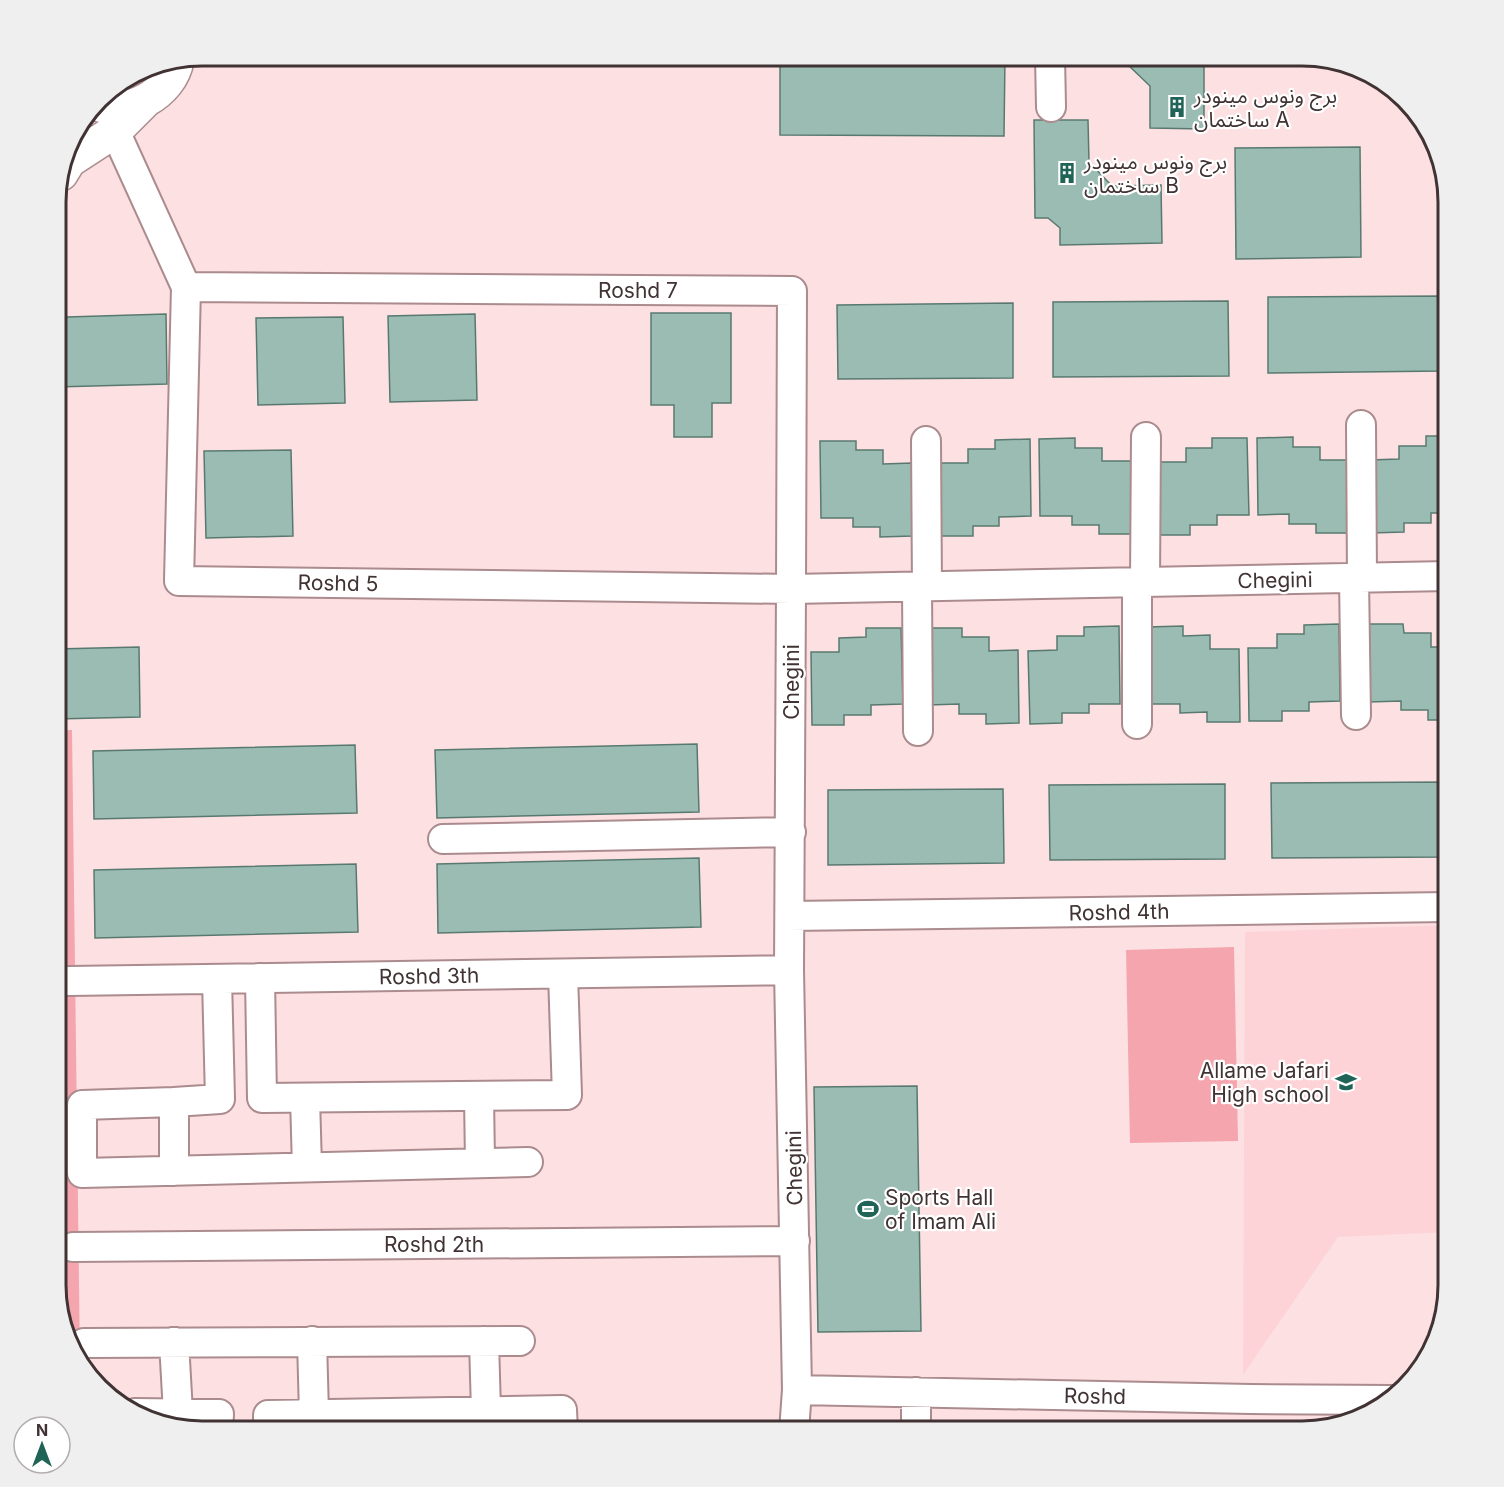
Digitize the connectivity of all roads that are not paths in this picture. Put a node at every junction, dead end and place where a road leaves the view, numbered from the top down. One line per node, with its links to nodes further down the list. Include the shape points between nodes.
1 (1050, 66): 5 (street)
2 (176, 69): 3 (main road, via 164,87)
3 (145, 101): 4 (main road, via 123,108); 6 (main road)
4 (106, 106)
5 (1051, 107)
6 (115, 131): 7 (main road); 8 (street)
7 (73, 158)
8 (186, 287): 16 (street, Roshd 7, via 792,291); 16 (street, Roshd 5, via 179,581)
9 (1361, 425): 13 (street)
10 (1146, 437): 14 (street)
11 (926, 441): 15 (street)
12 (1438, 576): 13 (street, Chegini)
13 (1358, 578): 14 (street, Chegini); 17 (street)
14 (1141, 582): 15 (street, Chegini); 18 (street)
15 (922, 587): 16 (street, Chegini); 19 (street)
16 (791, 589): 20 (street, Chegini)
17 (1356, 715)
18 (1137, 724)
19 (918, 731)
20 (791, 832): 21 (street); 23 (street, Chegini)
21 (443, 839)
22 (1438, 907): 23 (street, Roshd 4th)
23 (790, 916): 24 (street, Chegini)
24 (789, 970): 25 (street, Roshd 3th); 36 (street, Chegini)
25 (563, 974): 26 (street, Roshd 3th); 29 (street, via 567,1095)
26 (260, 978): 27 (street, Roshd 3th); 30 (street, via 262,1098)
27 (217, 979): 28 (street, Roshd 3th); 31 (street, via 220,1099)
28 (69, 981)
29 (479, 1096): 30 (street); 33 (street)
30 (304, 1098): 34 (street)
31 (174, 1102): 35 (street); 35 (street, via 81,1105 82,1173)
32 (528, 1162): 33 (street)
33 (480, 1164): 34 (street)
34 (306, 1167): 35 (street)
35 (174, 1171)
36 (795, 1241): 37 (street, Roshd 2th); 43 (street, Chegini)
37 (73, 1247)
38 (312, 1341): 39 (street); 41 (street); 49 (street)
39 (484, 1341): 40 (street); 46 (street)
40 (520, 1341)
41 (174, 1342): 42 (street); 48 (street)
42 (84, 1343)
43 (797, 1390): 44 (street, Roshd); 53 (street, Chegini)
44 (916, 1392): 45 (street, Roshd); 54 (street)
45 (1375, 1400)
46 (486, 1411): 49 (street); 52 (street, via 562,1410)
47 (156, 1413): 48 (street)
48 (178, 1413): 50 (street, via 219,1414)
49 (314, 1414): 51 (street, via 268,1414)
50 (219, 1421)
51 (268, 1421)
52 (563, 1421)
53 (795, 1421)
54 (916, 1421)

